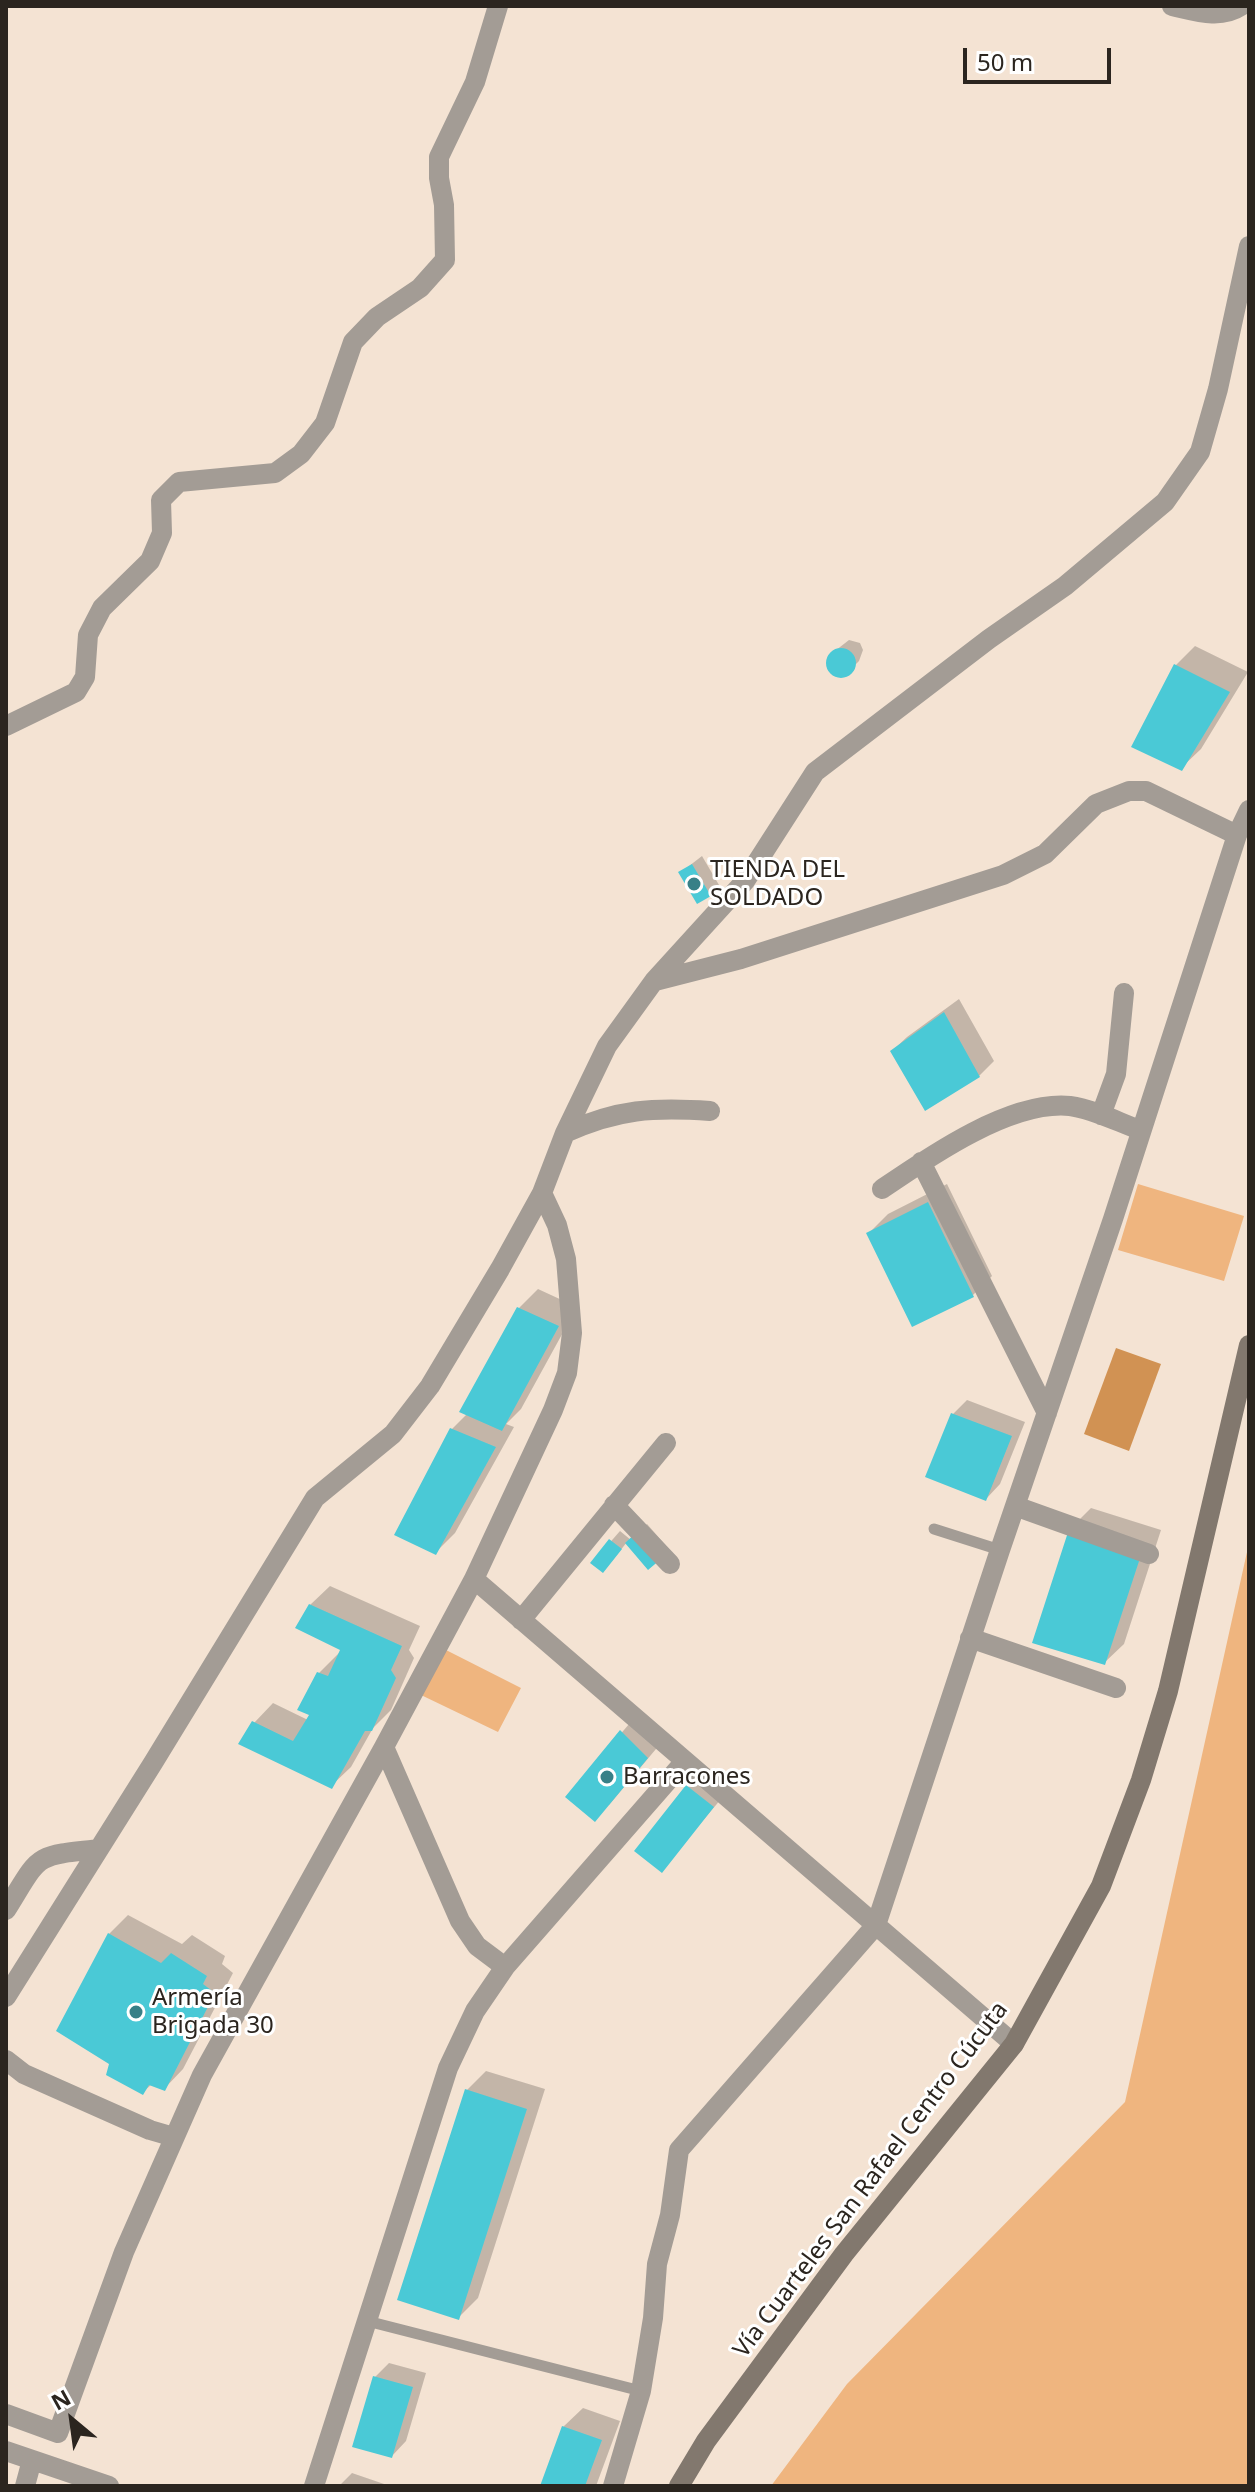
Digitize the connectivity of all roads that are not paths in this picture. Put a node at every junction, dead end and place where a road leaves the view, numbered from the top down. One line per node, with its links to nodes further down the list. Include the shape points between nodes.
1 (498, 6): 5 (street, via 475,82 439,157 445,260 420,288 377,317 353,342 325,423 301,454 275,473 179,482 161,500 162,533 150,561 102,608 88,635 85,677 76,692)
2 (1172, 6): 3 (street, via 1218,14)
3 (1241, 6)
4 (1249, 246): 8 (street, via 1200,452 1165,502 1065,586 815,772 745,881)
5 (6, 726)
6 (1249, 810): 7 (street)
7 (1237, 835): 8 (street, via 1146,791 1129,791 1096,804 1045,854 1003,875 741,959); 12 (street)
8 (654, 981): 13 (street, via 607,1046)
9 (1124, 993): 11 (street, via 1116,1074)
10 (710, 1111): 13 (street, via 629,1111)
11 (1101, 1115): 12 (street); 14 (street, via 1073,1106 1045,1106 1005,1117)
12 (1140, 1130): 18 (street)
13 (565, 1133): 16 (street)
14 (921, 1162): 15 (street); 18 (street)
15 (882, 1189)
16 (542, 1193): 26 (street, via 566,1259 572,1333 567,1373); 32 (street, via 430,1386 393,1434 315,1498)
17 (1249, 1345): 37 (main road, Vía Cuarteles San Rafael Centro Cúcuta, via 1168,1691 1141,1780 1101,1886)
18 (1047, 1413): 21 (street)
19 (666, 1443): 20 (street)
20 (614, 1505): 25 (street); 27 (street)
21 (1015, 1506): 23 (street); 24 (street)
22 (934, 1529): 23 (lane)
23 (1000, 1550): 28 (street)
24 (1149, 1554)
25 (670, 1564)
26 (474, 1579): 27 (street); 30 (street)
27 (521, 1620): 31 (street)
28 (970, 1638): 29 (street); 34 (street)
29 (1116, 1688)
30 (384, 1747): 35 (street, via 460,1921 477,1946); 39 (street, via 202,2075)
31 (685, 1761): 34 (street); 35 (street)
32 (99, 1849): 33 (street, via 38,1860); 36 (street)
33 (6, 1910)
34 (876, 1925): 37 (street); 41 (street, via 679,2150)
35 (505, 1967): 40 (street, via 475,2011 448,2068)
36 (6, 1997)
37 (1014, 2044): 49 (main road, Vía Cuarteles San Rafael Centro Cúcuta, via 844,2254 706,2441)
38 (6, 2060): 39 (street, via 24,2074)
39 (174, 2137): 42 (street, via 124,2252 58,2433)
40 (367, 2321): 41 (lane); 47 (street)
41 (641, 2391): 48 (street)
42 (6, 2414)
43 (6, 2451): 44 (street)
44 (32, 2460): 45 (street); 46 (street)
45 (25, 2486)
46 (109, 2486)
47 (314, 2486)
48 (613, 2486)
49 (679, 2486)

